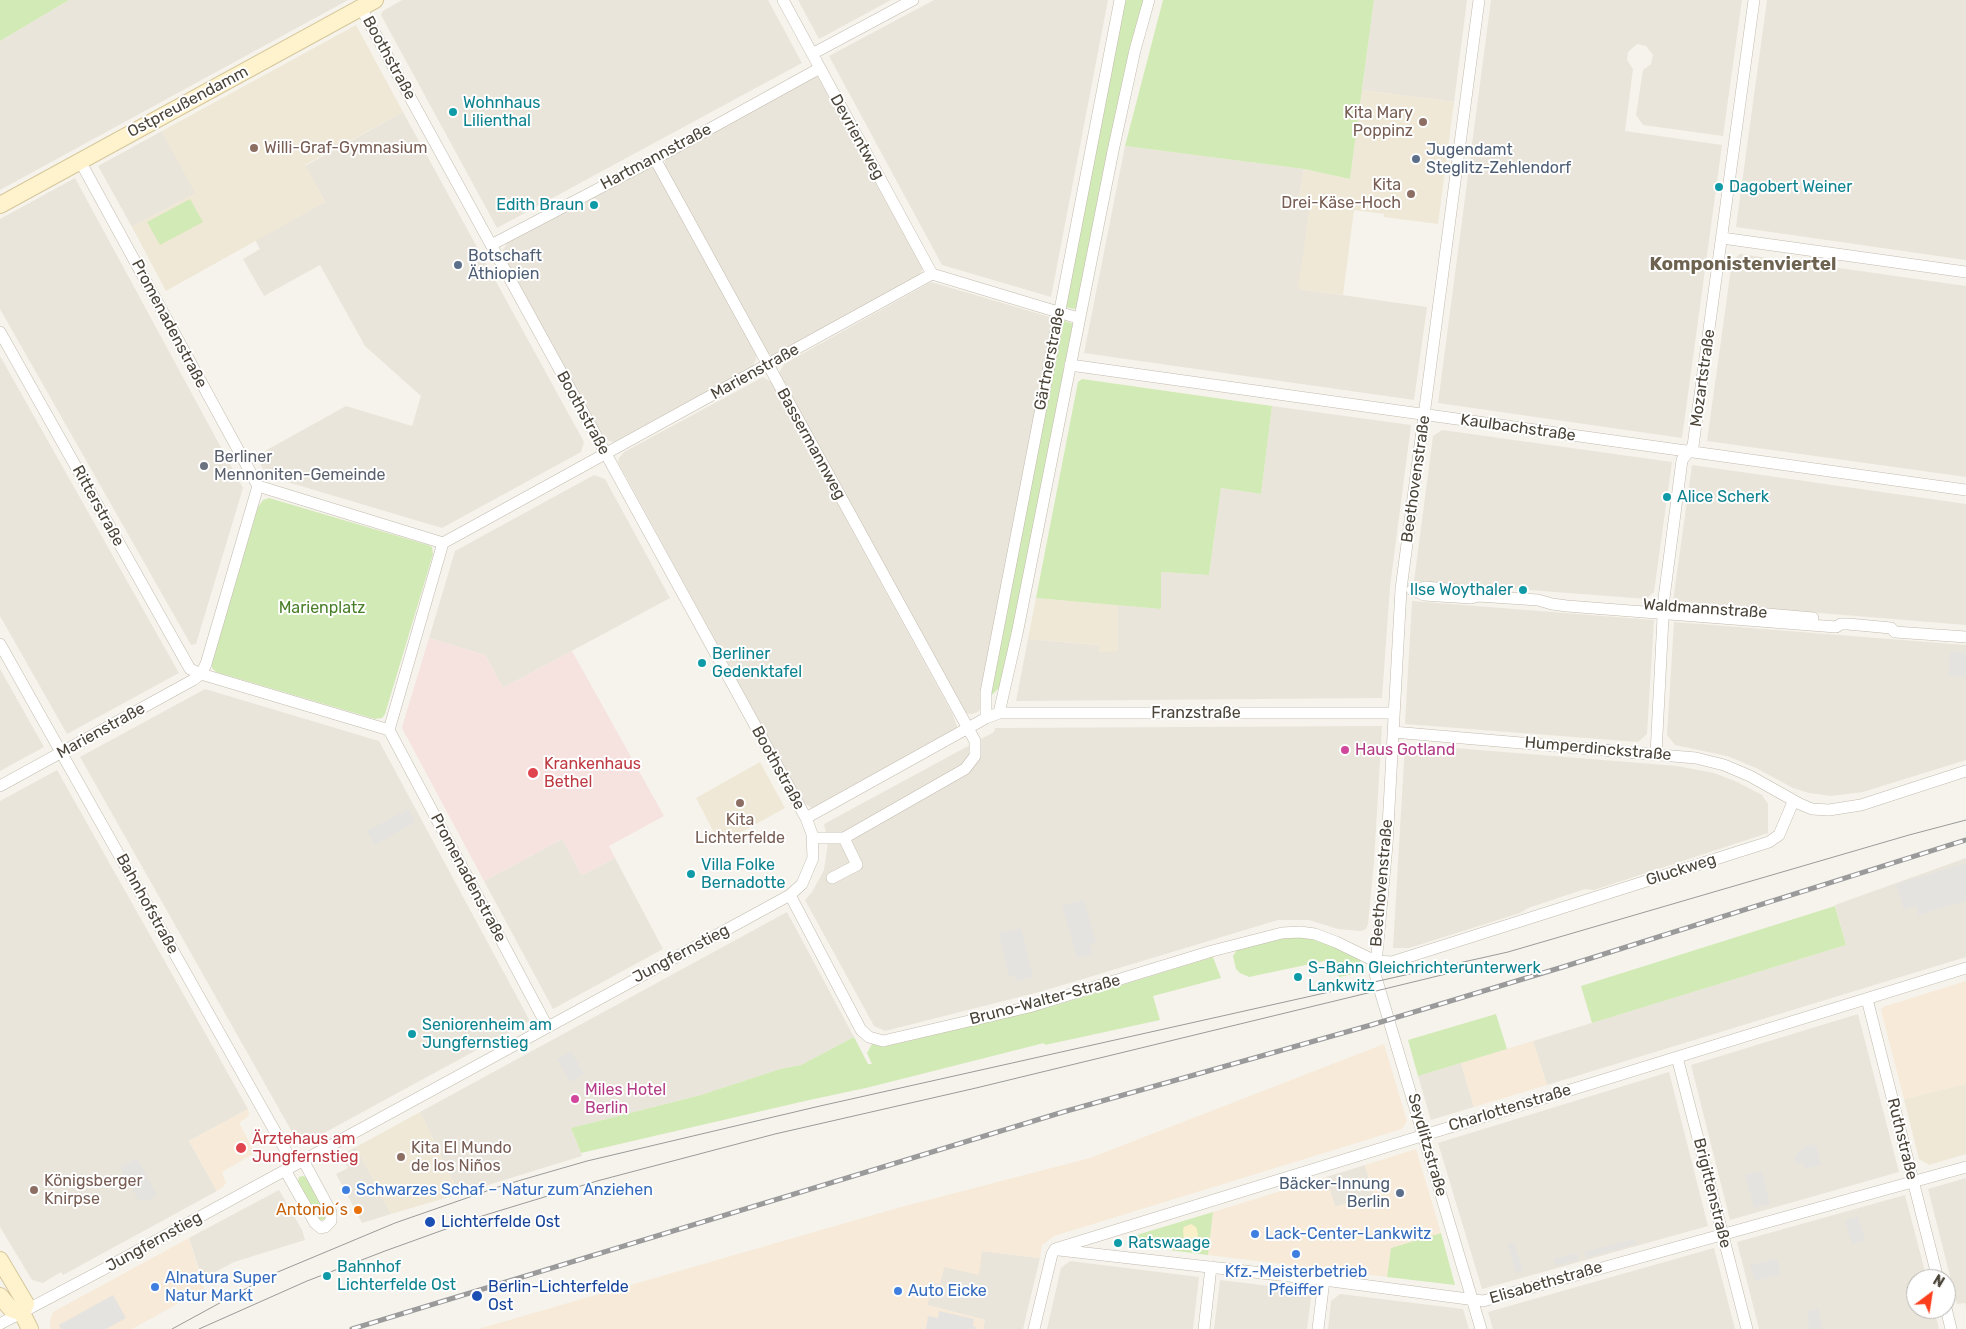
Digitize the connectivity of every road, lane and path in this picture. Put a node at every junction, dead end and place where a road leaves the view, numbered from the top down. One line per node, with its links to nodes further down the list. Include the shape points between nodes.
1 (783, 0): 8 (street, Devrientweg)
2 (913, 0): 8 (street)
3 (1120, 0): 17 (street, Gärtnerstraße)
4 (1149, 0): 18 (street, Gärtnerstraße, via 1118,124)
5 (1479, 0): 22 (street, Beethovenstraße)
6 (1754, 0): 13 (street, Mozartstraße)
7 (368, 4): 11 (street, Ostpreußendamm); 14 (street, Boothstraße)
8 (812, 54): 9 (street, Devrientweg)
9 (820, 68): 10 (street, Hartmannstraße); 16 (street, Devrientweg)
10 (655, 159): 14 (street, Hartmannstraße); 20 (street, Bassermannweg)
11 (80, 161): 12 (street, Ostpreußendamm); 25 (street, Promenadenstraße)
12 (0, 205)
13 (1722, 238): 15 (street); 23 (street, Mozartstraße, via 1693,446)
14 (491, 245): 24 (street, Boothstraße)
15 (1966, 272)
16 (932, 274): 17 (street); 20 (street, Marienstraße)
17 (1058, 313): 18 (street); 37 (street, Gärtnerstraße, via 986,692)
18 (1078, 318): 21 (street, Gärtnerstraße)
19 (0, 332): 34 (street, Ritterstraße, via 190,669)
20 (768, 365): 24 (street, Marienstraße); 38 (street, Bassermannweg)
21 (1070, 365): 22 (street, Kaulbachstraße); 35 (street, Gärtnerstraße)
22 (1425, 415): 23 (street, Kaulbachstraße); 28 (street, Beethovenstraße)
23 (1689, 452): 26 (street, Kaulbachstraße); 29 (street, Mozartstraße, via 1682,460)
24 (606, 454): 27 (street, Marienstraße); 46 (street, Boothstraße)
25 (258, 486): 27 (street); 34 (street)
26 (1966, 490)
27 (443, 543): 39 (street)
28 (1401, 589): 29 (street, Waldmannstraße, via 1424,595); 36 (street, Beethovenstraße)
29 (1664, 610): 30 (street, Waldmannstraße, via 1836,627 1841,624); 42 (street, Mozartstraße)
30 (1891, 628): 31 (street, Waldmannstraße, via 1896,624); 32 (street, Waldmannstraße, via 1895,632)
31 (1966, 630)
32 (1966, 637)
33 (0, 644): 41 (street, Bahnhofstraße)
34 (201, 674): 39 (street); 41 (street, Marienstraße)
35 (999, 713): 36 (street, Franzstraße); 37 (street)
36 (1394, 713): 40 (street, Beethovenstraße)
37 (986, 718): 38 (street)
38 (967, 729): 46 (street); 48 (street, Bassermannweg, via 976,748 975,756 965,769)
39 (389, 730): 54 (street, Promenadenstraße)
40 (1393, 732): 42 (street, Humperdinckstraße); 51 (street, Beethovenstraße)
41 (61, 752): 44 (street, Marienstraße); 57 (street, Bahnhofstraße)
42 (1656, 754): 45 (street, Humperdinckstraße, via 1724,765 1750,776)
43 (1966, 771): 45 (street, via 1861,805 1829,810 1812,809)
44 (0, 786)
45 (1793, 802): 51 (street, Gluckweg, via 1779,835 1770,842 1392,962)
46 (806, 818): 47 (street, Jungfernstieg)
47 (813, 838): 48 (street); 50 (street, Jungfernstieg, via 809,870 802,884)
48 (844, 838): 49 (street, via 857,865)
49 (832, 878)
50 (790, 895): 51 (street, Bruno-Walter-Straße, via 861,1030 869,1037 883,1041 1029,1007 1282,933 1307,933 1326,938); 54 (street, Jungfernstieg)
51 (1375, 961): 56 (street, Seydlitzstraße, via 1375,974)
52 (1966, 968): 53 (street, Charlottenstraße)
53 (1867, 999): 55 (street, Charlottenstraße); 59 (street, Ruthstraße)
54 (547, 1026): 57 (street, Jungfernstieg)
55 (1677, 1057): 56 (street, Charlottenstraße); 60 (street, Brigittenstraße)
56 (1424, 1135): 61 (street, Charlottenstraße); 67 (street, Seydlitzstraße)
57 (294, 1165): 57 (street, via 315,1223 325,1227 331,1221 331,1212); 68 (street, Jungfernstieg)
58 (1966, 1167): 59 (street, Elisabethstraße)
59 (1913, 1182): 60 (street, Elisabethstraße); 64 (street, Ruthstraße)
60 (1722, 1234): 67 (street, Elisabethstraße, via 1483,1301); 75 (street, Brigittenstraße)
61 (1055, 1249): 63 (street, Elisabethstraße); 71 (street)
62 (0, 1260): 68 (street, via 26,1304)
63 (1211, 1267): 65 (street, Elisabethstraße); 72 (street)
64 (1935, 1269)
65 (1324, 1280): 67 (street, Elisabethstraße); 73 (street)
66 (0, 1296): 68 (street, via 11,1309)
67 (1472, 1299): 74 (street, Seydlitzstraße)
68 (22, 1313): 69 (street, Jungfernstieg); 70 (street)
69 (0, 1324)
70 (30, 1329)
71 (1034, 1329)
72 (1204, 1329)
73 (1318, 1329)
74 (1481, 1329)
75 (1747, 1329)

